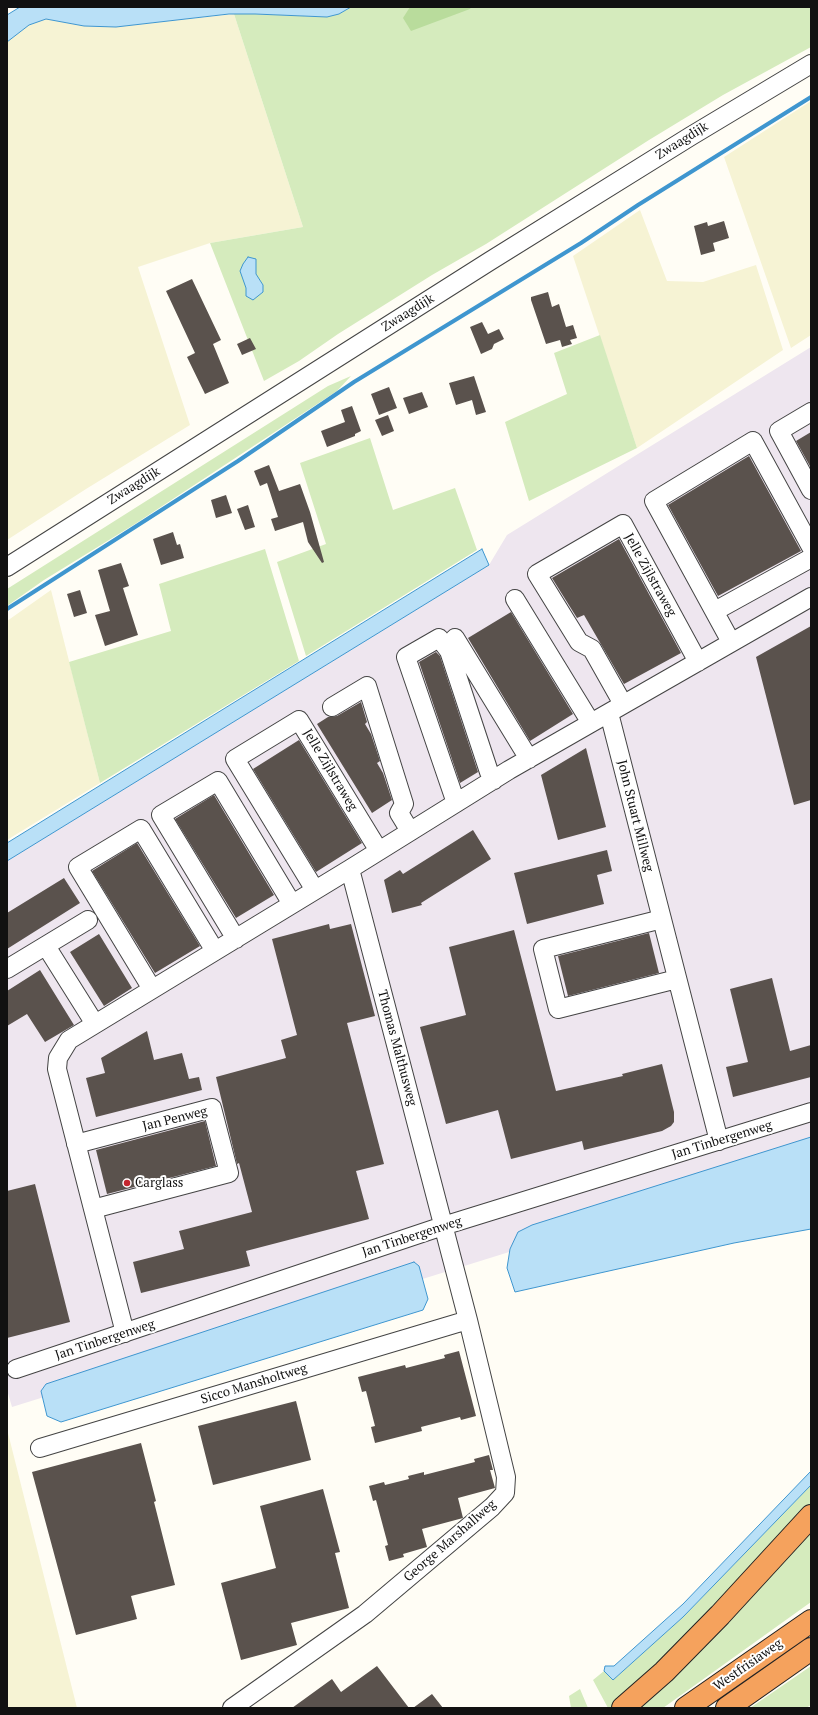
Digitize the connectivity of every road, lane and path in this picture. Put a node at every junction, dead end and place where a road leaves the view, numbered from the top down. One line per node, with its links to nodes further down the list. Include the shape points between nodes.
1 (811, 64): 6 (street, Zwaagdijk, via 503,253)
2 (811, 412): 3 (street, via 779,430)
3 (811, 490)
4 (811, 547): 9 (street, via 753,441 654,501)
5 (811, 558): 9 (street)
6 (7, 567)
7 (811, 597): 11 (street)
8 (515, 599): 15 (street)
9 (715, 611): 11 (street)
10 (455, 638): 16 (street)
11 (731, 642): 12 (street)
12 (698, 662): 14 (street); 14 (street, Jelle Zijlstraweg, via 623,524 537,574 579,642 592,649)
13 (332, 707): 19 (street, via 367,686 404,804 399,813)
14 (616, 708): 15 (street); 24 (street, John Stuart Millweg)
15 (591, 723): 16 (street)
16 (529, 758): 17 (street)
17 (494, 780): 18 (street); 18 (street, via 489,772 449,651 439,638 406,657)
18 (456, 803): 19 (street)
19 (410, 831): 20 (street)
20 (379, 851): 21 (street); 22 (street, Jelle Zijlstraweg, via 299,720 235,759)
21 (350, 869): 22 (street); 37 (street, Thomas Malthusweg)
22 (315, 890): 23 (street)
23 (292, 904): 26 (street); 26 (street, via 218,781 161,815)
24 (662, 919): 30 (street, John Stuart Millweg); 30 (street, via 543,949 554,994 558,1009)
25 (88, 920): 27 (street)
26 (236, 939): 28 (street)
27 (46, 946): 29 (street); 32 (street)
28 (215, 951): 31 (street); 31 (street, via 141,829 78,867)
29 (7, 969)
30 (677, 979): 34 (street, John Stuart Millweg)
31 (152, 989): 32 (street)
32 (95, 1024): 35 (street, via 69,1040 58,1058 56,1069)
33 (811, 1112): 34 (street, Jan Tinbergenweg)
34 (719, 1141): 37 (street, Jan Tinbergenweg)
35 (76, 1144): 36 (street); 36 (street, Jan Penweg, via 212,1108 229,1173)
36 (93, 1209): 39 (street)
37 (443, 1226): 38 (street, George Marshallweg); 39 (street, Jan Tinbergenweg)
38 (468, 1320): 41 (street, Sicco Mansholtweg); 45 (street, George Marshallweg, via 506,1477 505,1493 492,1507 365,1614)
39 (125, 1333): 40 (street, Jan Tinbergenweg)
40 (16, 1369)
41 (40, 1448)
42 (811, 1516): 46 (highway, via 720,1615 664,1672)
43 (811, 1621): 47 (highway, Westfrisiaweg)
44 (811, 1649): 48 (highway, Westfrisiaweg)
45 (232, 1708)
46 (623, 1708)
47 (686, 1708)
48 (727, 1708)

